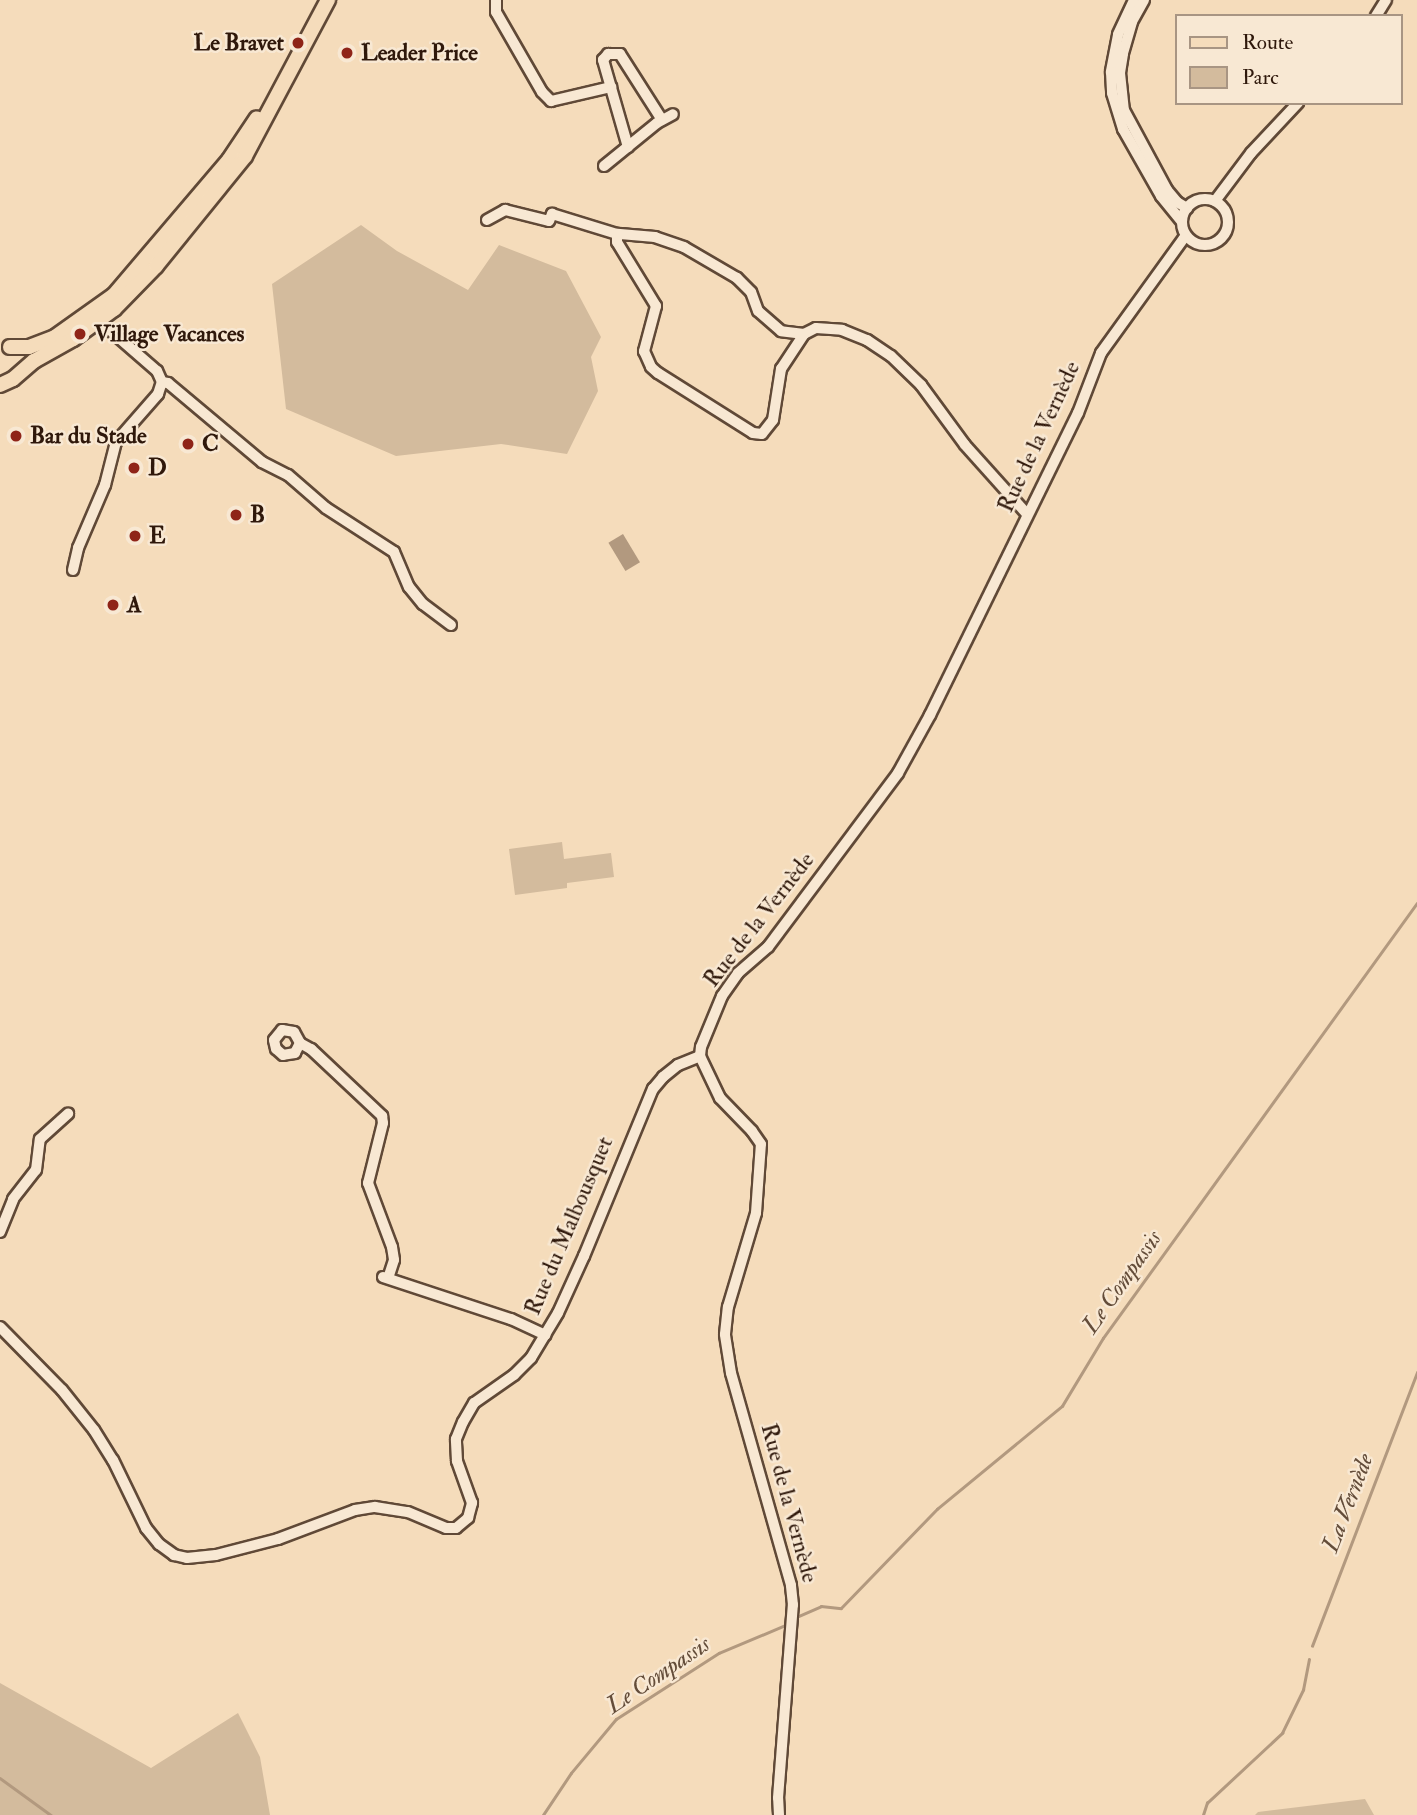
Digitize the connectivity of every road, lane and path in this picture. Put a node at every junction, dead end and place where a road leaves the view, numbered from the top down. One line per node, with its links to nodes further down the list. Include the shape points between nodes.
1 (321, 0): 20 (main road, via 242,141 133,275 75,326 38,345)
2 (328, 0): 21 (main road, via 245,156 183,234 126,299)
3 (496, 0): 6 (street, via 496,12 551,101)
4 (1134, 0): 15 (street, via 1116,42 1112,93 1123,129 1161,196)
5 (1144, 0): 13 (street, via 1123,54 1124,110 1167,190)
6 (611, 87): 9 (street, via 603,60 608,54 621,54); 10 (street)
7 (1295, 105): 12 (street)
8 (673, 114): 9 (street)
9 (662, 120): 10 (street)
10 (628, 147): 11 (street)
11 (604, 166)
12 (1215, 201): 13 (street, via 1199,200); 17 (street, via 1228,220 1224,235 1206,245)
13 (1187, 208): 15 (street)
14 (486, 220): 16 (street, via 505,210 549,221 552,214)
15 (1182, 222): 17 (street)
16 (617, 234): 19 (street, via 671,240 737,278 751,292 758,311 781,331); 19 (street, via 617,242 656,306 645,343 651,367 753,433 762,434 768,428 781,369)
17 (1186, 236): 24 (street, Rue de la Vernède, via 1109,338 1078,413)
18 (111, 331): 22 (street, via 157,371)
19 (804, 334): 24 (street, via 816,328 842,330 891,356 921,385 965,445)
20 (5, 345): 21 (main road, via 18,358)
21 (17, 375): 23 (main road)
22 (162, 382): 25 (street, via 158,394 117,442); 26 (street, via 262,462 288,475 326,509 394,552 409,587)
23 (0, 386)
24 (1027, 513): 28 (street, Rue de la Vernède, via 898,773 768,947 738,973 710,1023)
25 (73, 570)
26 (451, 625)
27 (300, 1043): 32 (street, via 382,1116 368,1183 392,1247 394,1260 384,1277 511,1319)
28 (700, 1056): 32 (street, Rue du Malbousquet, via 678,1065 653,1089 584,1256); 33 (street, Rue de la Vernède, via 720,1098 761,1144 756,1213 728,1307 725,1334 729,1365 791,1584)
29 (68, 1114): 30 (street, via 40,1139 36,1170 13,1199)
30 (0, 1232)
31 (0, 1327): 32 (street, Rue du Malbousquet, via 94,1430 159,1544 187,1558 278,1539 375,1507 408,1512 446,1528 464,1522 472,1503 457,1461 456,1439 463,1422 474,1403 524,1367)
32 (545, 1335)
33 (779, 1815)

